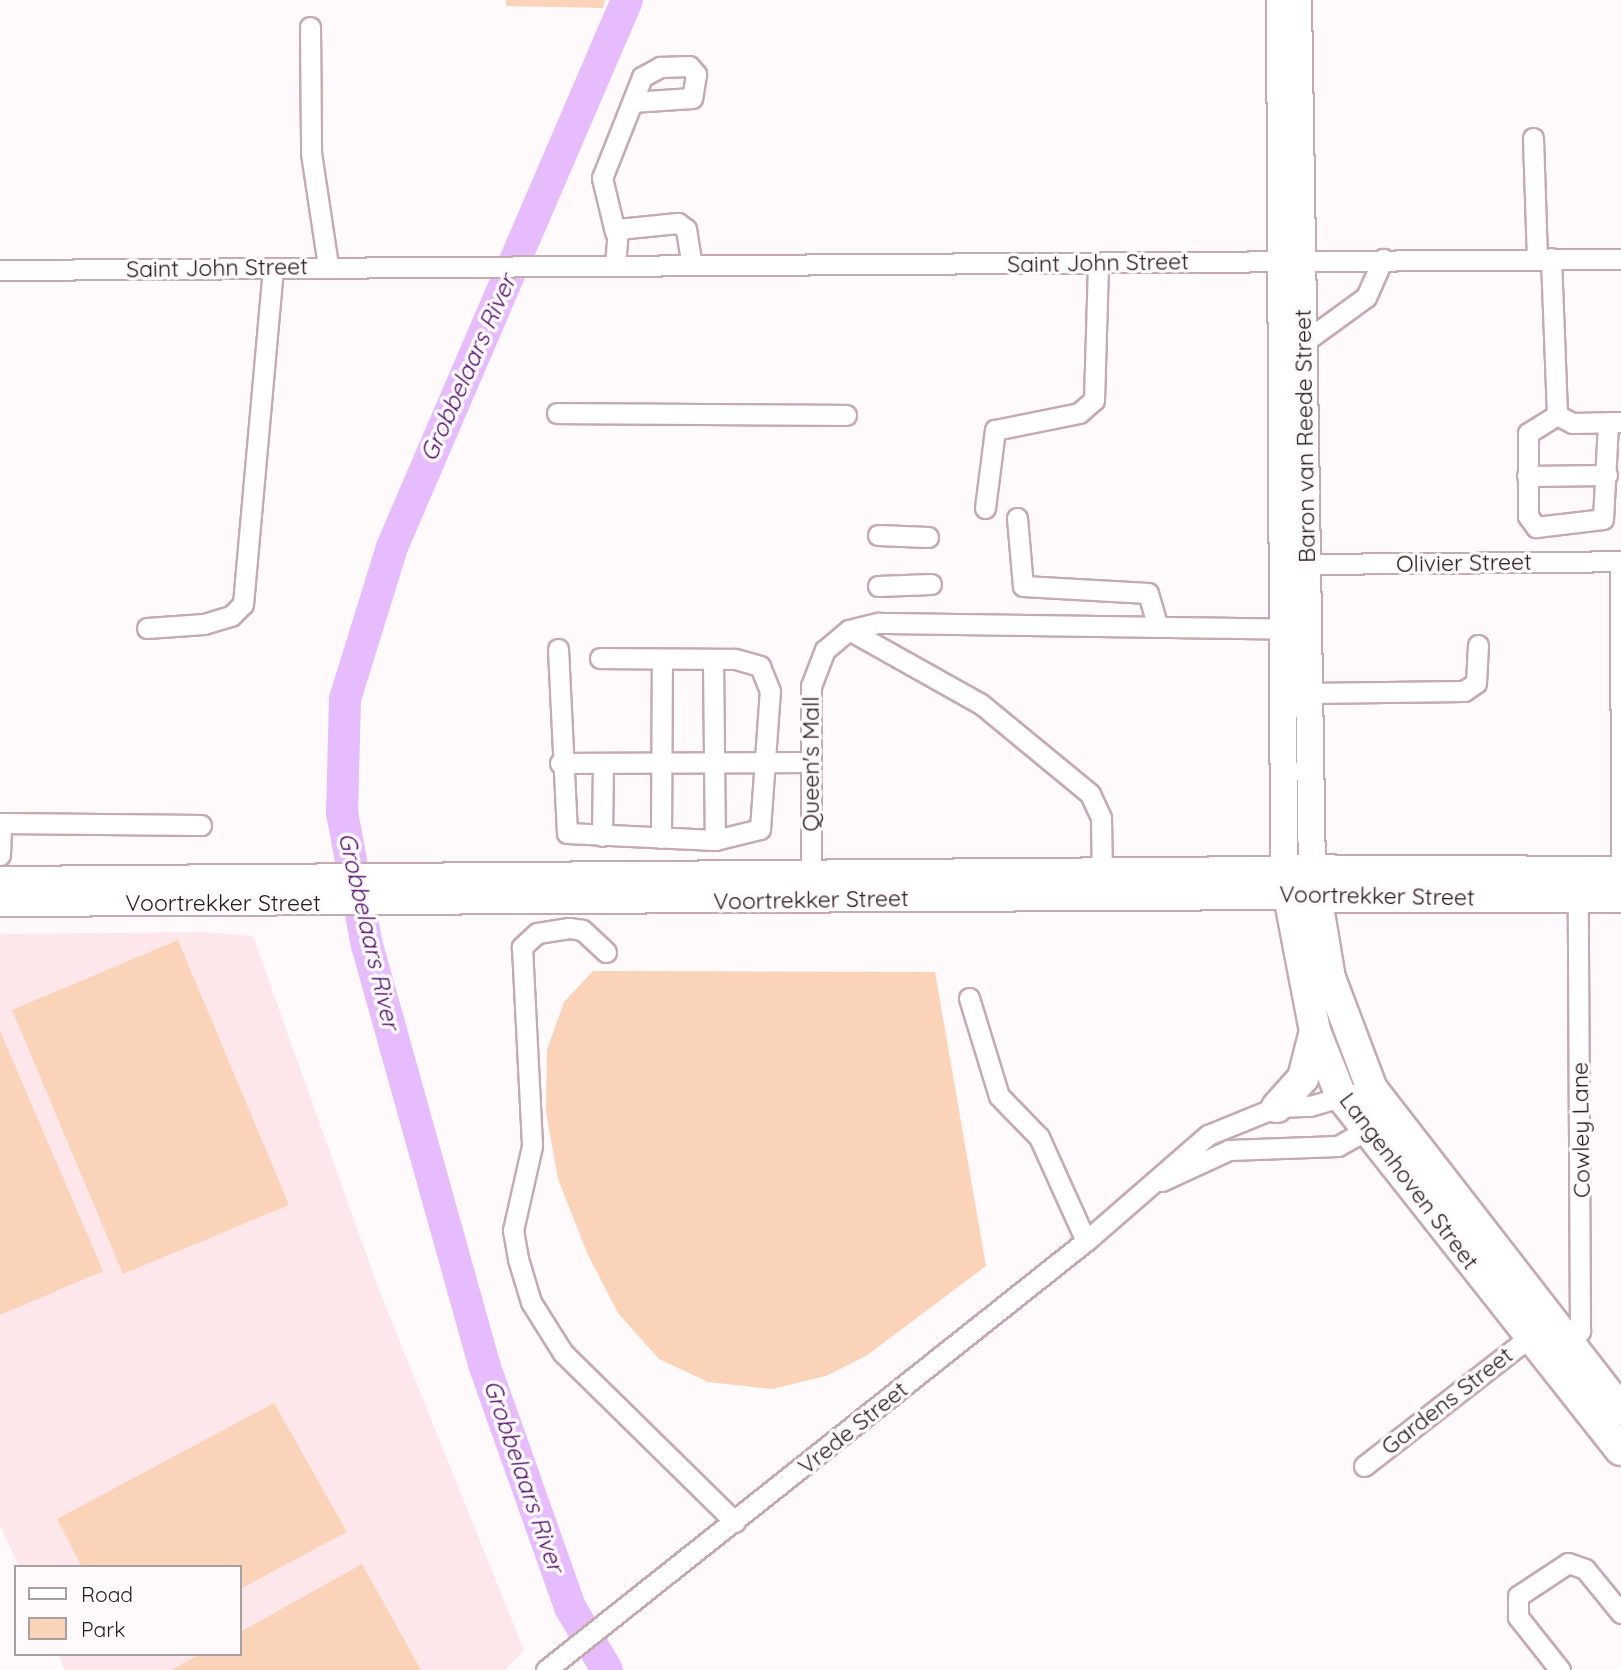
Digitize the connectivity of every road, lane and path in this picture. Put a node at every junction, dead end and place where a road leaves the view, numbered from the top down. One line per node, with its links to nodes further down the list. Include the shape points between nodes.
1 (1280, 0): 10 (main road, Baron van Reede Street)
2 (1298, 0): 10 (main road, Baron van Reede Street)
3 (310, 27): 14 (street, via 311,153)
4 (632, 102): 6 (street, via 602,178)
5 (1533, 138): 7 (street)
6 (615, 232): 11 (street); 13 (street, via 684,225)
7 (1544, 258): 8 (street, Saint John Street); 9 (street, Saint John Street); 20 (street)
8 (1383, 259): 10 (street, Saint John Street); 17 (street, via 1366,297)
9 (1621, 259)
10 (1292, 261): 12 (street, Saint John Street); 17 (main road, Baron van Reede Street); 34 (main road, Baron van Reede Street)
11 (615, 264): 13 (street, Saint John Street); 14 (street, Saint John Street)
12 (1098, 264): 13 (street, Saint John Street); 24 (street, via 1092,404 1079,413 995,429)
13 (692, 265)
14 (328, 266): 16 (street, Saint John Street)
15 (0, 270): 16 (street, Saint John Street)
16 (273, 270): 33 (street, via 243,604 231,616 204,624)
17 (1304, 342): 29 (main road, Baron van Reede Street)
18 (557, 413): 19 (street)
19 (846, 415)
20 (1557, 415): 21 (street, via 1572,423); 23 (street, via 1530,429)
21 (1615, 422): 22 (street)
22 (1607, 475): 23 (street); 23 (street, via 1603,519 1536,527 1528,516)
23 (1527, 476)
24 (985, 508)
25 (1017, 517): 32 (street, via 1023,586 1148,593)
26 (878, 535): 27 (street)
27 (928, 537)
28 (1621, 561): 29 (street, Olivier Street); 48 (street)
29 (1306, 564): 41 (main road, Baron van Reede Street)
30 (931, 584): 31 (street)
31 (878, 586)
32 (1158, 627): 34 (street, Queen's Mall); 35 (street, Queen's Mall, via 878,623)
33 (147, 628)
34 (1283, 629): 58 (main road, Baron van Reede Street)
35 (849, 630): 44 (street, Queen's Mall, via 825,650 816,669); 56 (street, via 981,704 1090,794 1101,818)
36 (1478, 645): 41 (street, via 1476,683 1464,691)
37 (558, 649): 45 (street)
38 (600, 658): 39 (street)
39 (662, 659): 40 (street); 47 (street)
40 (713, 659): 42 (street); 43 (street, via 751,660 767,675)
41 (1308, 693): 58 (main road, Baron van Reede Street)
42 (715, 762): 43 (street); 47 (street); 53 (street)
43 (767, 762): 44 (street); 53 (street, via 760,829)
44 (811, 762): 61 (street, Queen's Mall)
45 (560, 763): 46 (street); 51 (street, via 566,833)
46 (603, 763): 47 (street); 51 (street)
47 (659, 763): 52 (street)
48 (1620, 776): 55 (street)
49 (1, 823): 50 (street); 54 (street)
50 (201, 825)
51 (602, 836): 52 (street)
52 (661, 838): 53 (street)
53 (715, 840)
54 (0, 855)
55 (1621, 872): 59 (highway, Voortrekker Street); 60 (street)
56 (1102, 873): 58 (main road, Voortrekker Street); 61 (main road, Voortrekker Street)
57 (0, 880): 62 (main road, Voortrekker Street)
58 (1299, 884): 59 (highway, Voortrekker Street); 61 (main road, Voortrekker Street); 67 (highway, Langenhoven Street); 68 (highway, Langenhoven Street)
59 (1578, 885): 63 (highway, Voortrekker Street); 76 (street, Cowley Lane, via 1582,1304 1580,1331)
60 (1621, 885)
61 (811, 888): 62 (main road, Voortrekker Street)
62 (300, 891): 64 (main road, Voortrekker Street)
63 (1621, 897)
64 (0, 903)
65 (606, 952): 80 (street, via 582,930 569,928 537,933 522,947 531,1146 513,1230 518,1259 531,1302 563,1353)
66 (969, 998): 74 (street, via 999,1096 1039,1137)
67 (1315, 1031): 69 (highway, Langenhoven Street); 70 (highway, via 1303,1078)
68 (1372, 1089): 69 (street, Vrede Street); 71 (highway, Langenhoven Street)
69 (1341, 1096): 70 (street, Vrede Street); 72 (highway, Langenhoven Street)
70 (1277, 1107): 73 (street, Vrede Street, via 1208,1135)
71 (1389, 1114): 72 (street, Vrede Street); 76 (highway, Langenhoven Street)
72 (1366, 1132): 73 (street, Vrede Street, via 1338,1146 1229,1150); 75 (highway, Langenhoven Street)
73 (1157, 1184): 74 (street, Vrede Street)
74 (1086, 1241): 80 (street, Vrede Street)
75 (1530, 1337): 76 (street, via 1546,1333); 78 (highway, Langenhoven Street); 79 (street, Gardens Street)
76 (1569, 1342): 77 (highway, Langenhoven Street)
77 (1621, 1410)
78 (1621, 1450)
79 (1364, 1466)
80 (735, 1522): 82 (street, Vrede Street)
81 (1621, 1613): 83 (street, via 1585,1569 1568,1563 1518,1597 1518,1617)
82 (546, 1670)
83 (1560, 1670)

